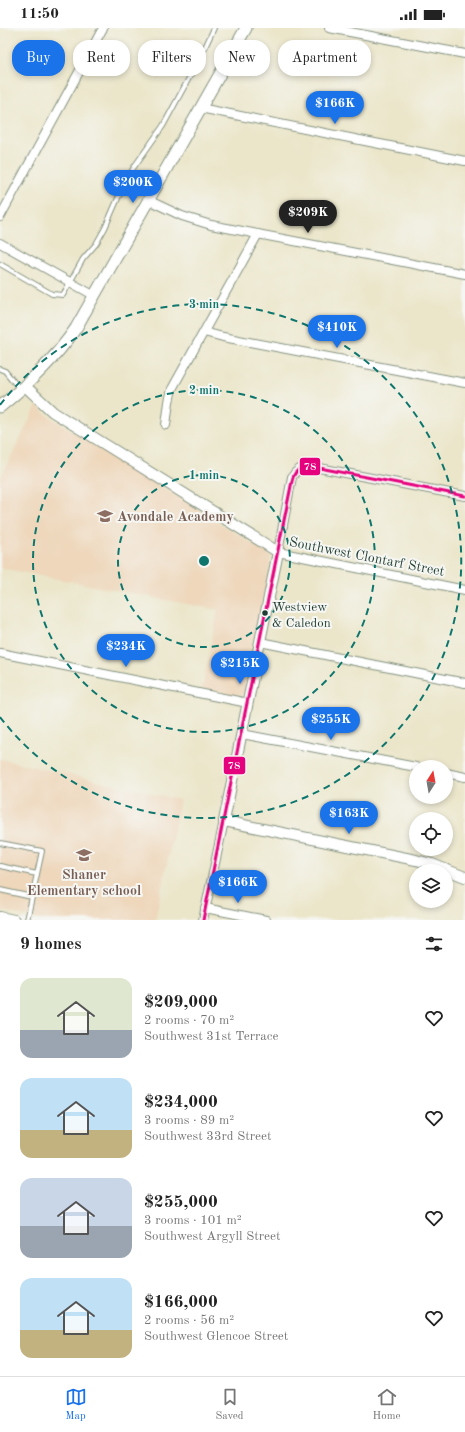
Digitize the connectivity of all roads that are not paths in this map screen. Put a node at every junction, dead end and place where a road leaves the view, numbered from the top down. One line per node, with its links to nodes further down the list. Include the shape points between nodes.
1 (103, 28): 9 (street)
2 (214, 28): 14 (lane, via 163,126 134,167 105,228)
3 (246, 28): 6 (main road)
4 (329, 28): 5 (street)
5 (465, 54)
6 (200, 108): 7 (street); 8 (main road)
7 (465, 161)
8 (148, 200): 10 (street, via 194,221); 15 (main road)
9 (0, 217)
10 (258, 234): 13 (street); 16 (street)
11 (1, 244): 14 (street)
12 (0, 264): 14 (lane, via 52,294 63,295)
13 (465, 274)
14 (70, 282): 15 (street)
15 (95, 296): 19 (main road, via 68,340 46,367)
16 (204, 332): 18 (street); 21 (street, via 172,389)
17 (0, 369): 19 (lane)
18 (465, 383)
19 (23, 388): 20 (main road); 24 (street, Southwest Clontarf Street, via 53,412)
20 (0, 407)
21 (166, 425)
22 (465, 487): 23 (street)
23 (464, 496): 24 (street, via 304,466 292,477)
24 (278, 552): 25 (street, Southwest Clontarf Street); 26 (street)
25 (465, 590)
26 (260, 642): 28 (street); 29 (street)
27 (0, 652): 29 (street)
28 (465, 683)
29 (248, 703): 30 (street)
30 (242, 734): 31 (street); 34 (street)
31 (409, 767)
32 (453, 774): 33 (street)
33 (465, 777)
34 (224, 821): 38 (street, via 416,860); 41 (street)
35 (0, 842): 37 (lane, via 42,852)
36 (0, 866): 37 (lane)
37 (37, 874): 40 (lane)
38 (465, 877)
39 (0, 890): 40 (lane)
40 (32, 897): 44 (lane)
41 (205, 908): 45 (street); 46 (street)
42 (0, 917): 43 (street)
43 (14, 920)
44 (27, 920)
45 (203, 920)
46 (266, 920)

